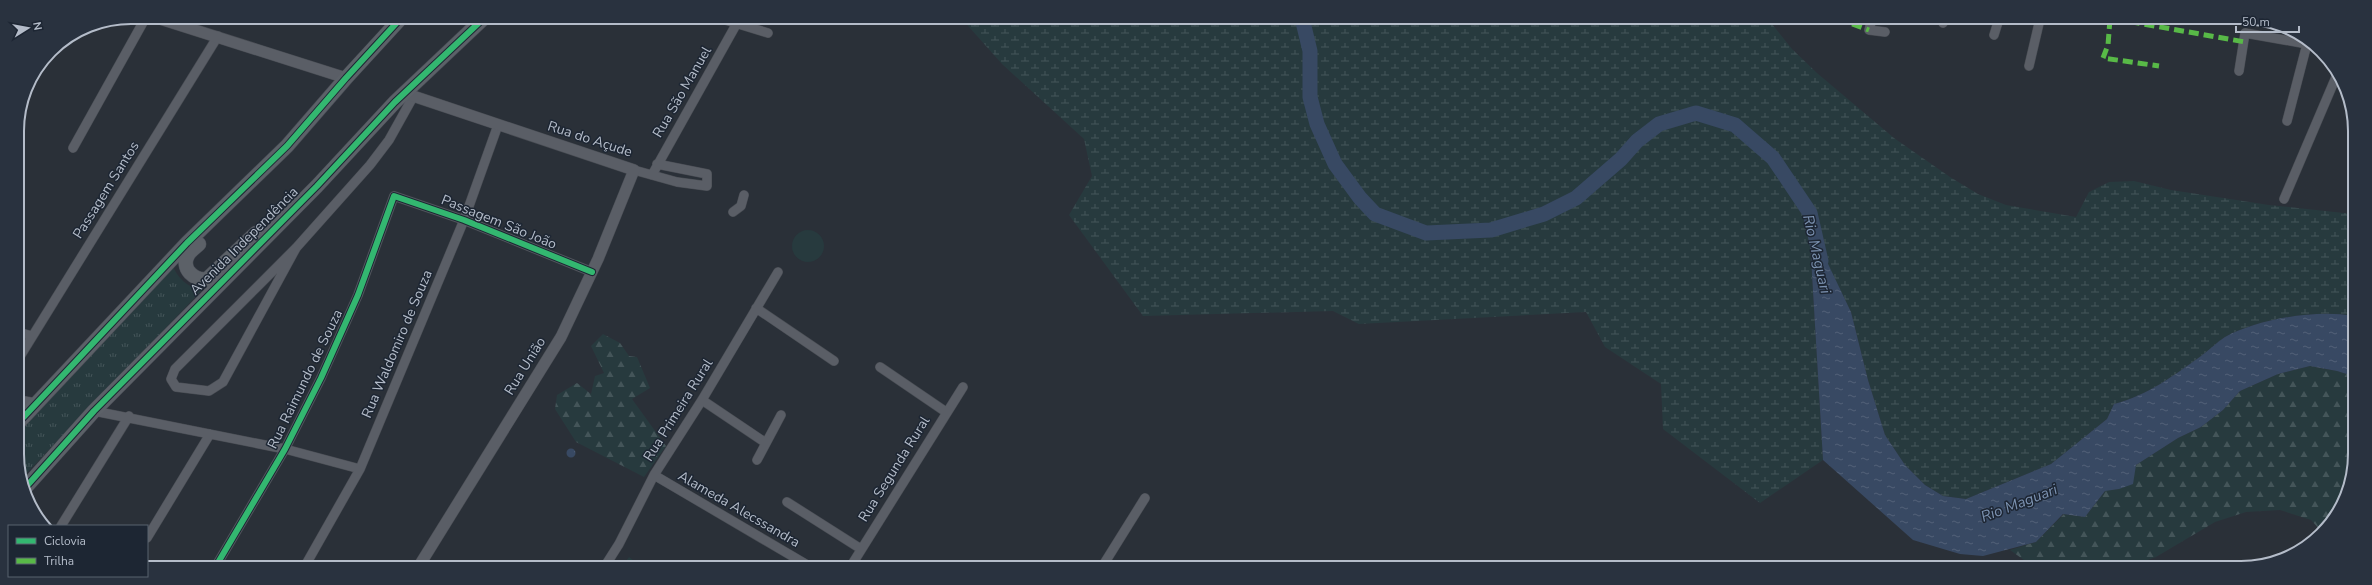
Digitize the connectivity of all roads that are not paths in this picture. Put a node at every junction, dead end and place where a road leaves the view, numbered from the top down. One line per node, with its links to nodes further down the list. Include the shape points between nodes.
1 (142, 24): 24 (street)
2 (178, 24): 13 (street)
3 (396, 24): 18 (main road)
4 (479, 24): 20 (main road, Avenida Independência)
5 (736, 24): 25 (street, Rua São Manuel)
6 (740, 24): 11 (street)
7 (1871, 24): 10 (street, via 1869,30)
8 (1997, 24): 12 (street)
9 (2039, 24): 16 (street)
10 (1885, 32)
11 (768, 33)
12 (1994, 35)
13 (218, 36): 18 (street); 39 (street, Passagem Santos)
14 (2301, 43): 17 (street, via 2245,33)
15 (2307, 48): 21 (street)
16 (2029, 66)
17 (2239, 71)
18 (346, 78): 23 (main road)
19 (2335, 80): 31 (street)
20 (409, 95): 22 (street, Rua do Açude); 28 (main road, Avenida Independência); 34 (street, via 389,140 370,166)
21 (2287, 121)
22 (498, 125): 26 (street, Rua do Açude); 33 (street, Rua Waldomiro de Souza)
23 (287, 146): 28 (main road, via 277,165 188,255 185,263 187,270 200,280 207,279 298,193); 46 (main road, via 187,242)
24 (73, 148)
25 (657, 164): 27 (street, Rua São Manuel); 27 (street, Rua do Açude, via 707,174 707,186 689,185)
26 (634, 170): 27 (street, Rua do Açude); 35 (street, Rua União)
27 (652, 175)
28 (317, 186): 47 (main road, Avenida Independência)
29 (744, 195): 32 (street, via 741,206)
30 (397, 196): 33 (street, Passagem São João); 54 (street, Rua Raimundo de Souza, via 392,199 343,331)
31 (2284, 199)
32 (733, 212)
33 (464, 220): 35 (street, Passagem São João); 56 (street, Rua Waldomiro de Souza)
34 (296, 248): 34 (street, via 175,369 171,379 176,387 209,391 223,382)
35 (592, 272): 66 (street, Rua União, via 561,337)
36 (778, 272): 37 (street, Rua Primeira Rural)
37 (756, 308): 41 (street); 44 (street, Rua Primeira Rural)
38 (24, 334): 39 (street)
39 (32, 336): 40 (street, Passagem Santos)
40 (24, 350)
41 (834, 361)
42 (880, 367): 48 (street)
43 (963, 387): 48 (street, Rua Segunda Rural)
44 (702, 400): 53 (street); 57 (street, Rua Primeira Rural)
45 (24, 402): 46 (street)
46 (36, 404): 51 (main road)
47 (94, 411): 50 (street); 58 (main road, Avenida Independência)
48 (949, 412): 63 (street, Rua Segunda Rural)
49 (781, 415): 53 (street)
50 (129, 416): 52 (street); 61 (street)
51 (24, 417)
52 (210, 434): 54 (street); 62 (street)
53 (766, 443): 55 (street)
54 (285, 449): 56 (street); 64 (street, Rua Raimundo de Souza)
55 (757, 460)
56 (360, 469): 65 (street, Rua Waldomiro de Souza)
57 (654, 475): 67 (street, Rua Primeira Rural); 68 (street, Alameda Alecssandra)
58 (29, 484)
59 (1145, 498): 70 (street, via 1126,535)
60 (787, 502): 63 (street)
61 (62, 525)
62 (148, 536)
63 (861, 549): 69 (street, Rua Segunda Rural)
64 (219, 561)
65 (308, 561)
66 (422, 561)
67 (608, 561)
68 (800, 561)
69 (854, 561)
70 (1104, 561)

